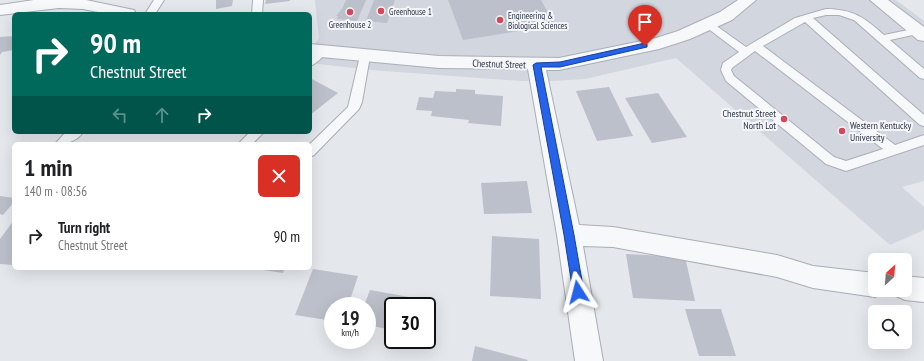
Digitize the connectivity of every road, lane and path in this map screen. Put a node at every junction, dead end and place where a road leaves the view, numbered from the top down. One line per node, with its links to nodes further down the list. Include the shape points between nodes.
1 (158, 0): 8 (lane)
2 (258, 0): 9 (lane)
3 (748, 0): 11 (street, Chestnut Street, via 726,16)
4 (878, 0): 12 (street)
5 (88, 3): 6 (street, via 39,4); 7 (street)
6 (0, 10)
7 (121, 12)
8 (151, 12)
9 (257, 12)
10 (807, 18): 13 (lane, via 833,12 853,15); 14 (lane, via 791,23); 20 (lane)
11 (707, 24): 15 (lane); 18 (street, Chestnut Street, via 684,35 659,42 560,64)
12 (921, 34): 13 (lane)
13 (882, 39): 19 (lane)
14 (756, 46): 15 (lane); 27 (lane)
15 (746, 52): 27 (lane, via 727,66 730,78 830,161 846,166)
16 (314, 55): 17 (street, Chestnut Street)
17 (365, 56): 18 (street, Chestnut Street, via 439,62); 26 (lane, via 353,109)
18 (536, 65): 28 (street)
19 (924, 75)
20 (924, 122)
21 (74, 134): 24 (lane)
22 (256, 134): 25 (lane)
23 (924, 140): 27 (lane)
24 (63, 142)
25 (246, 142)
26 (312, 150)
27 (894, 151)
28 (569, 235): 29 (street, via 613,238 777,266 813,277); 32 (street)
29 (868, 284)
30 (912, 289): 31 (street)
31 (924, 290)
32 (589, 361)

